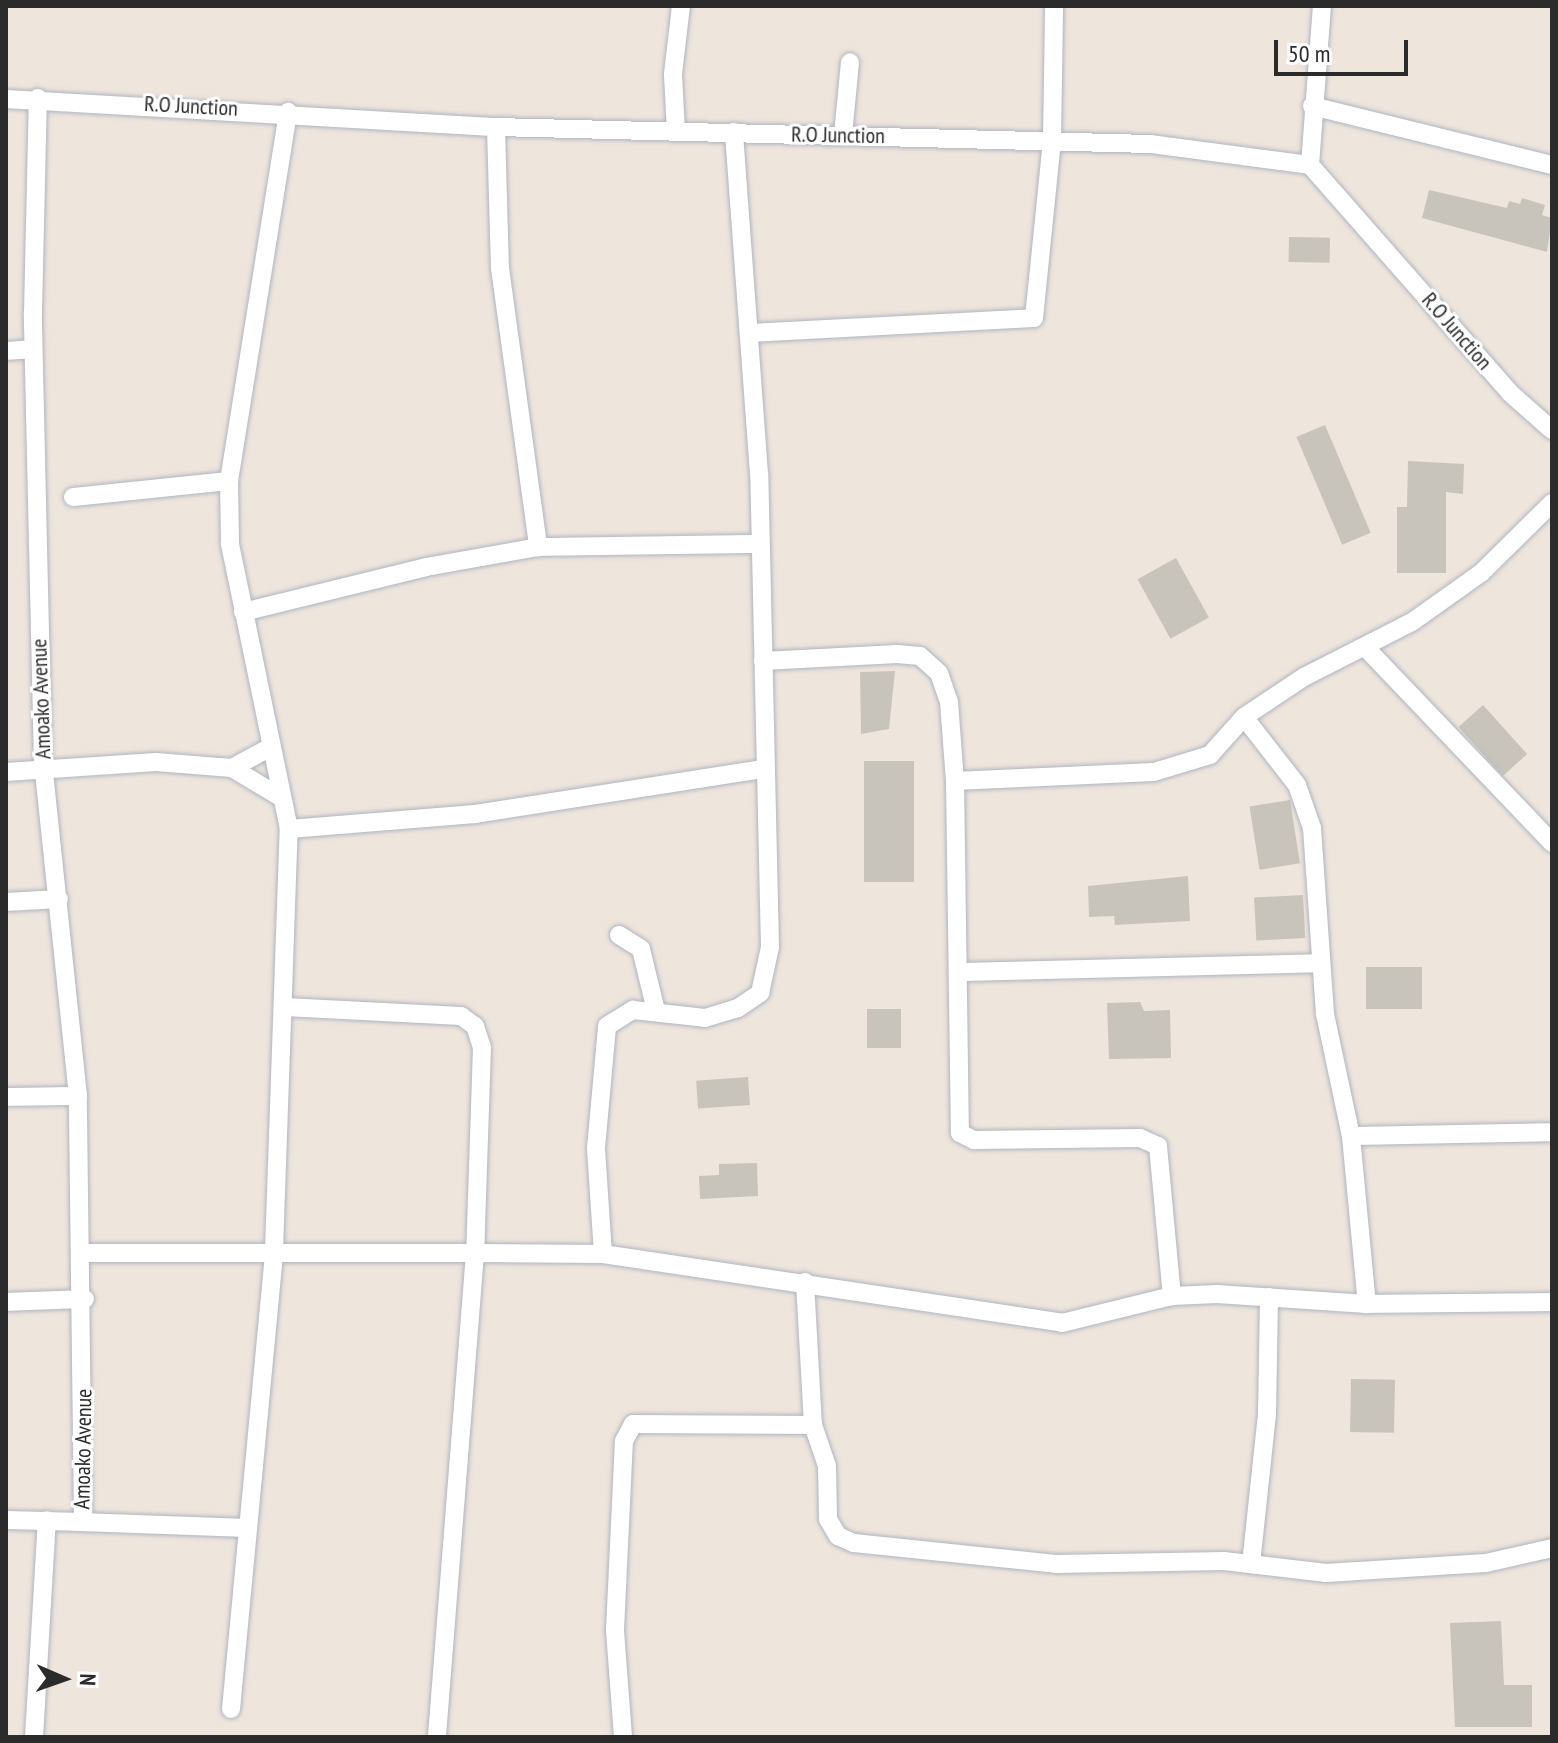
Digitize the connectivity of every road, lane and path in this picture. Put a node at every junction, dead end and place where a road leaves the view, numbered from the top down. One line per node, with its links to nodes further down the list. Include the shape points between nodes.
1 (681, 6): 10 (street, via 673,74)
2 (1054, 6): 13 (street)
3 (1322, 6): 7 (street)
4 (850, 62): 12 (street)
5 (38, 98): 6 (street, R.O Junction); 8 (street, R.O Junction); 17 (street, Amoako Avenue)
6 (6, 99)
7 (1312, 106): 14 (street); 15 (street)
8 (288, 112): 9 (street, R.O Junction); 20 (street)
9 (496, 127): 10 (street, R.O Junction); 24 (street, via 500,268)
10 (676, 132): 11 (street, R.O Junction)
11 (734, 132): 12 (street, R.O Junction); 16 (street)
12 (843, 135): 13 (street, R.O Junction)
13 (1052, 140): 14 (street, R.O Junction, via 1151,144); 16 (street, via 1034,318)
14 (1310, 165): 19 (street, R.O Junction, via 1510,393)
15 (1552, 165)
16 (749, 333): 23 (street)
17 (33, 349): 18 (street); 30 (street, Amoako Avenue)
18 (6, 351)
19 (1552, 430)
20 (229, 481): 21 (street); 25 (street, via 230,543)
21 (73, 497)
22 (1552, 503): 26 (street, via 1481,573)
23 (759, 544): 24 (street); 27 (street)
24 (538, 547): 25 (street, via 426,567)
25 (243, 612): 29 (street)
26 (1365, 647): 28 (street); 37 (street)
27 (763, 661): 32 (street); 34 (street, via 920,656 939,673 949,702)
28 (1244, 717): 34 (street, via 1210,755 1183,766); 41 (street, via 1297,785 1312,828)
29 (269, 748): 31 (street); 35 (street)
30 (43, 765): 31 (street); 33 (street); 38 (street, Amoako Avenue)
31 (232, 768): 35 (street)
32 (763, 769): 36 (street, via 475,814); 44 (street, via 772,882 770,947 760,993 705,1018)
33 (6, 772)
34 (955, 781): 42 (street)
35 (282, 798): 36 (street)
36 (289, 829): 43 (street)
37 (1552, 843)
38 (59, 899): 39 (street); 45 (street, Amoako Avenue)
39 (6, 902)
40 (619, 935): 44 (street, via 641,949)
41 (1320, 963): 42 (street); 48 (street)
42 (962, 972): 54 (street, via 960,1133 974,1140 1140,1138 1158,1146)
43 (285, 1007): 49 (street); 51 (street, via 461,1016 475,1026 482,1047)
44 (656, 1011): 52 (street, via 633,1010 607,1026 596,1148)
45 (78, 1096): 46 (street); 50 (street, Amoako Avenue)
46 (6, 1097)
47 (1552, 1132): 48 (street)
48 (1351, 1136): 59 (street)
49 (274, 1250): 50 (street); 51 (street, via 433,1258); 64 (street)
50 (85, 1253): 56 (street, Amoako Avenue)
51 (475, 1253): 52 (street); 69 (street)
52 (603, 1254): 53 (street)
53 (805, 1282): 54 (street, via 1062,1323); 60 (street)
54 (1172, 1296): 55 (street)
55 (1269, 1297): 59 (street); 66 (street, via 1267,1414)
56 (85, 1299): 57 (street); 63 (street, Amoako Avenue)
57 (6, 1302)
58 (1552, 1302): 59 (street)
59 (1367, 1304)
60 (813, 1425): 66 (street, via 827,1466 828,1519 838,1536 854,1543 1056,1564); 70 (street, via 633,1424 624,1441 615,1630)
61 (6, 1520): 62 (street, Amoako Avenue)
62 (47, 1520): 63 (street, Amoako Avenue); 68 (street)
63 (83, 1522): 64 (street)
64 (245, 1528): 67 (street)
65 (1552, 1548): 66 (street, via 1486,1563 1326,1573)
66 (1251, 1564)
67 (231, 1709)
68 (34, 1737)
69 (437, 1737)
70 (623, 1737)

